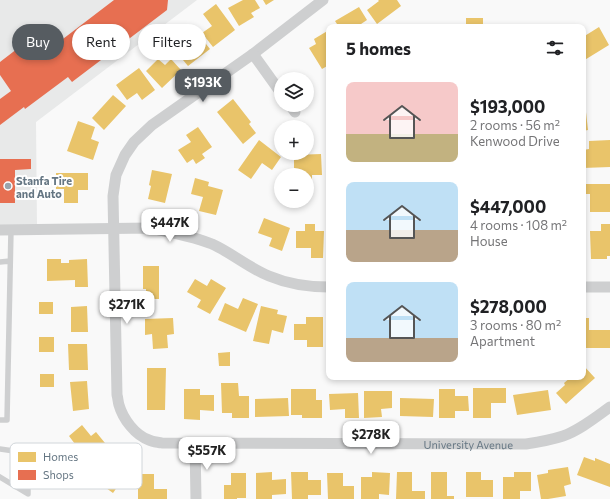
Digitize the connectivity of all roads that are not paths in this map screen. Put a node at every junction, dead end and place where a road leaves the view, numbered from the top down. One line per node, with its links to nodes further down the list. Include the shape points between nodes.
1 (322, 0): 2 (street)
2 (253, 54): 3 (street); 4 (street, via 152,125 134,142 116,175)
3 (274, 82)
4 (114, 228): 5 (street); 8 (street, via 150,228 172,232 213,245 268,276 289,283); 13 (street, University Avenue, via 119,405 130,426 138,434 162,443)
5 (5, 230): 6 (lane)
6 (10, 261): 7 (lane); 12 (lane, via 8,420)
7 (0, 262)
8 (326, 287)
9 (586, 287): 10 (street)
10 (610, 287)
11 (610, 407): 13 (street, University Avenue, via 596,418 564,435 526,444)
12 (0, 420)
13 (195, 444): 20 (street)
14 (0, 449): 15 (lane)
15 (10, 450)
16 (0, 477): 17 (lane)
17 (10, 484)
18 (18, 489): 19 (lane)
19 (28, 496)
20 (196, 499)

